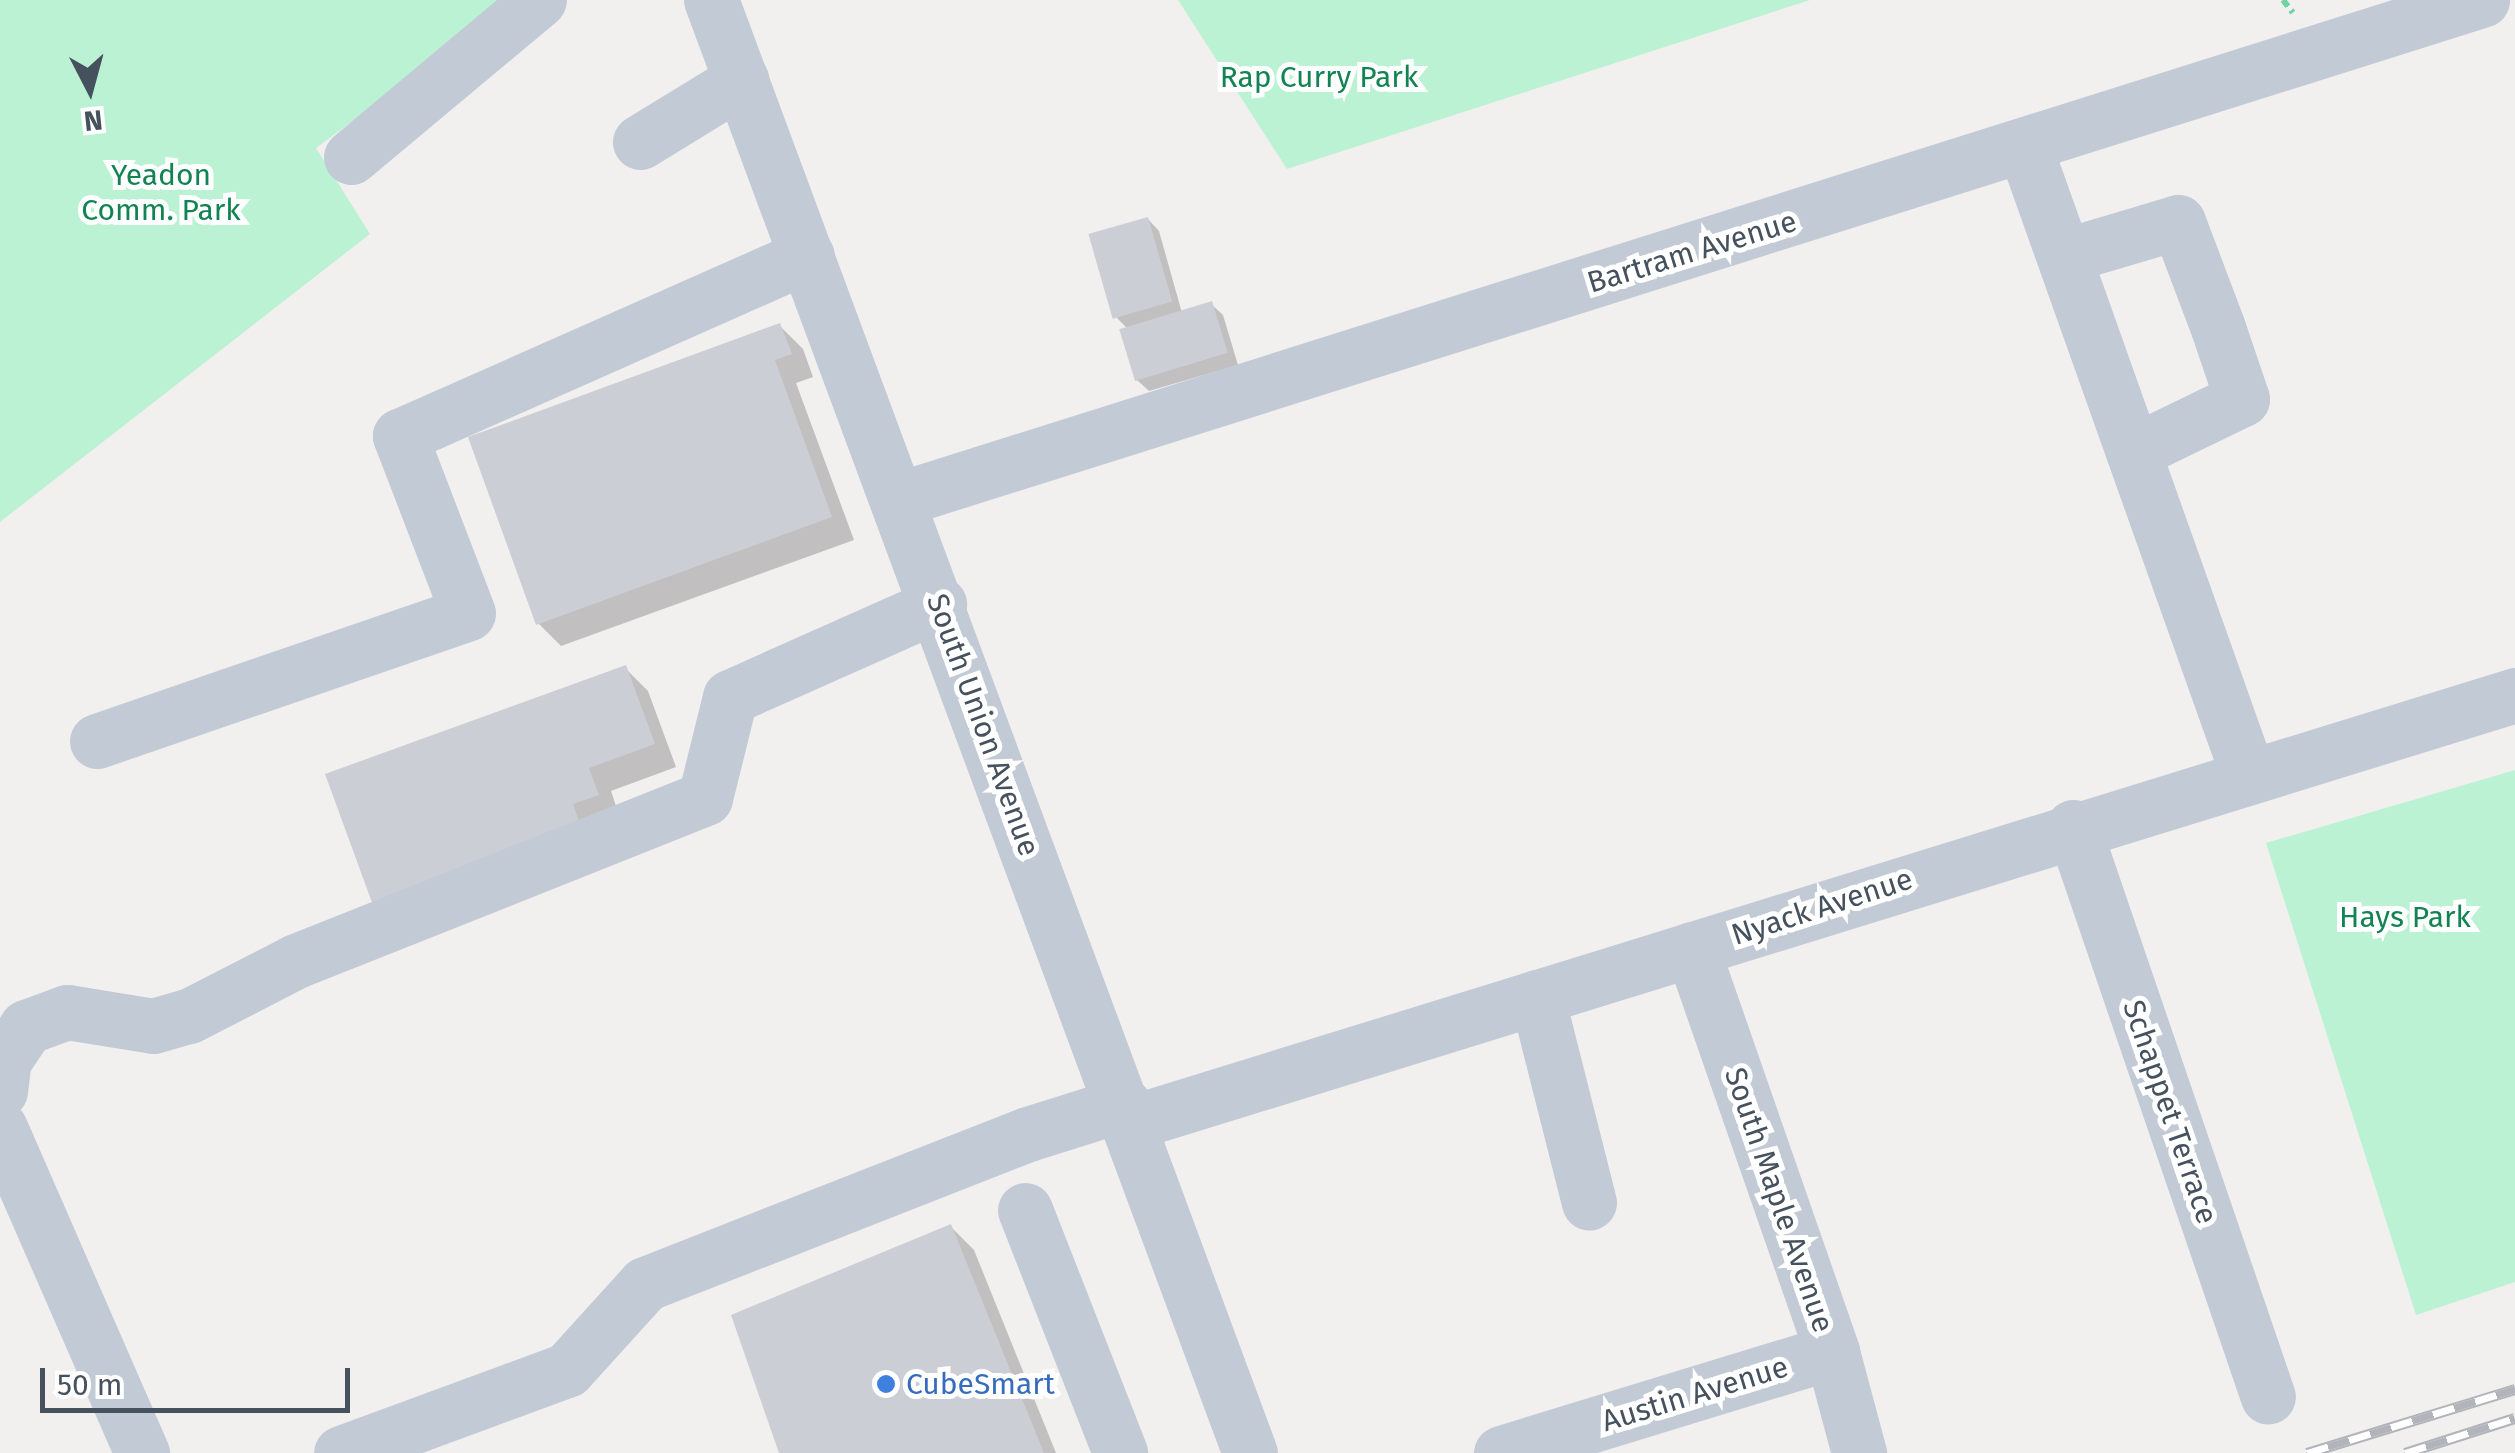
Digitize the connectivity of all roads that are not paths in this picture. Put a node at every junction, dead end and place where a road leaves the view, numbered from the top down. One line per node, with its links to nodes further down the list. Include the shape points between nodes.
1 (538, 0): 7 (street)
2 (711, 0): 4 (street, South Union Avenue)
3 (2482, 0): 6 (street, Bartram Avenue)
4 (741, 80): 5 (street); 8 (street, South Union Avenue)
5 (640, 142)
6 (2025, 148): 9 (street); 11 (street, Bartram Avenue)
7 (351, 158)
8 (808, 256): 11 (street, South Union Avenue); 14 (street, via 400,436 468,613)
9 (2064, 256): 10 (street); 10 (street, via 2178,222 2218,328 2242,400)
10 (2134, 452): 15 (street)
11 (900, 500): 12 (street, South Union Avenue)
12 (939, 604): 19 (street, via 730,697 705,798 296,962 189,1016 153,1026 67,1012 26,1027 4,1060); 20 (street, South Union Avenue)
13 (2515, 696): 15 (street, Nyack Avenue)
14 (97, 741)
15 (2248, 775): 16 (street, Nyack Avenue)
16 (2073, 828): 17 (street, Nyack Avenue); 25 (street, Schappet Terrace)
17 (1692, 948): 18 (street, Nyack Avenue); 24 (street, South Maple Avenue)
18 (1537, 997): 20 (street, Nyack Avenue); 22 (street)
19 (0, 1091)
20 (1127, 1114): 27 (street, Nyack Avenue, via 1028,1134 644,1284 566,1370); 29 (street, South Union Avenue)
21 (0, 1128): 26 (street)
22 (1589, 1203)
23 (1025, 1210): 28 (street)
24 (1832, 1352): 30 (street, Austin Avenue); 31 (street, South Maple Avenue)
25 (2268, 1397)
26 (142, 1453)
27 (342, 1453)
28 (1120, 1453)
29 (1250, 1453)
30 (1501, 1453)
31 (1860, 1453)

